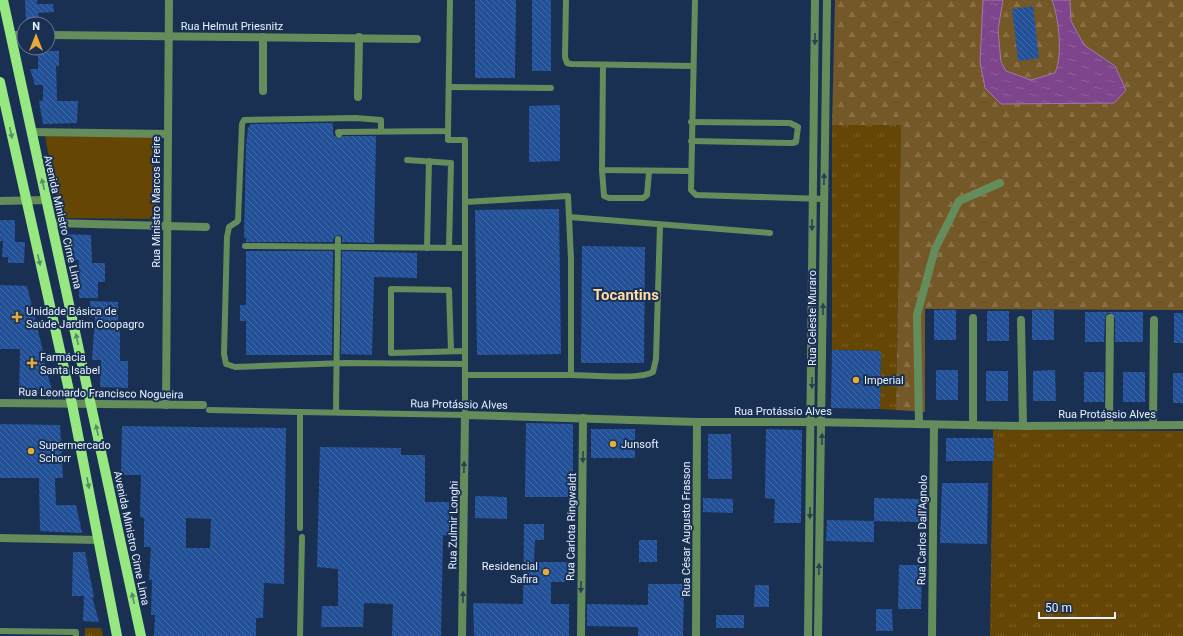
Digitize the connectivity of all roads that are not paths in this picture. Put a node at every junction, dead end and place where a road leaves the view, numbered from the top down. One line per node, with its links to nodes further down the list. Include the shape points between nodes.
1 (0, 0): 2 (street)
2 (4, 0): 9 (main road, Avenida Ministro Cirne Lima)
3 (169, 0): 12 (street, Rua Ministro Marcos Freire)
4 (450, 0): 19 (lane)
5 (566, 0): 16 (lane, via 567,63)
6 (695, 0): 17 (lane)
7 (815, 0): 36 (street, Rua Celeste Muraro, one-way to 36)
8 (827, 0): 37 (street, Rua Celeste Muraro, one-way to 8)
9 (11, 35): 10 (street); 25 (main road, Avenida Ministro Cirne Lima)
10 (16, 35)
11 (56, 36): 12 (street, Rua Helmut Priesnitz)
12 (169, 36): 13 (street, Rua Helmut Priesnitz); 27 (street, Rua Ministro Marcos Freire)
13 (263, 37): 14 (street, Rua Helmut Priesnitz); 21 (street)
14 (359, 38): 15 (street, Rua Helmut Priesnitz); 22 (street)
15 (417, 39)
16 (603, 65): 17 (lane); 32 (lane)
17 (693, 66): 23 (lane)
18 (0, 82): 40 (main road, one-way to 40)
19 (449, 87): 20 (lane); 26 (lane)
20 (551, 88)
21 (262, 91)
22 (358, 97)
23 (691, 122): 29 (lane); 29 (lane, via 790,123 798,127 798,140 792,144)
24 (381, 131): 26 (lane); 28 (lane, via 338,132); 60 (lane, via 381,120 356,118 246,119 242,124 238,221 229,227 227,237 224,354 226,364 235,367)
25 (31, 132): 27 (street); 39 (main road, Avenida Ministro Cirne Lima, one-way to 25)
26 (448, 132): 41 (lane, via 448,140 465,140)
27 (167, 134): 45 (street, Rua Ministro Marcos Freire)
28 (339, 135)
29 (691, 141): 33 (lane)
30 (407, 160): 31 (lane)
31 (428, 161): 51 (lane); 52 (lane, via 451,163)
32 (602, 170): 34 (lane); 34 (lane, via 603,193 609,198 643,198 647,195)
33 (690, 171): 34 (lane); 36 (lane, via 691,190 696,195)
34 (649, 172)
35 (1000, 183): 76 (street, via 959,201 935,249 917,315)
36 (812, 199): 37 (lane); 74 (street, Rua Celeste Muraro, one-way to 74)
37 (824, 199): 75 (street, Rua Celeste Muraro, one-way to 37)
38 (0, 200): 40 (street)
39 (47, 200): 40 (street); 43 (main road, Avenida Ministro Cirne Lima)
40 (26, 201): 65 (main road, one-way to 65)
41 (465, 202): 42 (lane, via 568,196); 53 (lane)
42 (570, 218): 44 (lane); 63 (lane)
43 (52, 223): 45 (street); 66 (main road, Avenida Ministro Cirne Lima, one-way to 43)
44 (660, 225): 47 (lane); 63 (lane, via 656,359 653,372 645,376)
45 (166, 226): 46 (street); 67 (street, Rua Ministro Marcos Freire)
46 (206, 227)
47 (770, 233)
48 (338, 238): 50 (lane)
49 (245, 246): 50 (lane)
50 (338, 247): 51 (lane); 60 (lane)
51 (427, 248): 52 (lane)
52 (449, 248): 53 (lane)
53 (465, 248): 59 (lane)
54 (973, 318): 78 (street)
55 (1110, 318): 82 (street)
56 (1021, 320): 81 (street)
57 (1154, 320): 79 (street)
58 (451, 351): 58 (lane, via 391,353 391,289 449,290); 59 (lane)
59 (465, 351): 61 (lane)
60 (336, 364): 61 (lane); 70 (lane)
61 (464, 364): 62 (lane)
62 (465, 374): 63 (lane); 71 (lane)
63 (571, 375)
64 (0, 403): 65 (street, Rua Leonardo Francisco Nogueira)
65 (72, 404): 66 (street, Rua Leonardo Francisco Nogueira); 86 (main road, one-way to 86)
66 (91, 404): 67 (street, Rua Leonardo Francisco Nogueira); 92 (main road, Avenida Ministro Cirne Lima, one-way to 66)
67 (166, 405): 68 (street, Rua Leonardo Francisco Nogueira)
68 (206, 407): 69 (lane, Rua Protássio Alves)
69 (300, 412): 70 (lane, Rua Protássio Alves); 83 (lane)
70 (336, 412): 71 (lane, Rua Protássio Alves)
71 (465, 415): 72 (street, Rua Protássio Alves); 94 (street, Rua Zulmir Longhi, one-way to 71)
72 (583, 418): 73 (street, Rua Protássio Alves); 95 (street, Rua Carlota Ringwaldt, one-way to 95)
73 (697, 422): 74 (street, Rua Protássio Alves); 96 (street, Rua César Augusto Frasson)
74 (812, 422): 75 (street, Rua Protássio Alves); 87 (street, Rua Celeste Muraro, one-way to 87)
75 (822, 422): 76 (street, Rua Protássio Alves); 88 (street, Rua Celeste Muraro, one-way to 75)
76 (919, 424): 77 (street, Rua Protássio Alves)
77 (934, 425): 78 (street, Rua Protássio Alves); 99 (street, Rua Carlos Dall'Agnolo)
78 (973, 425): 81 (street, Rua Protássio Alves)
79 (1153, 425): 80 (street, Rua Protássio Alves); 82 (street, Rua Protássio Alves)
80 (1183, 425)
81 (1023, 426): 82 (street, Rua Protássio Alves)
82 (1109, 426)
83 (300, 528)
84 (302, 537): 93 (lane)
85 (0, 538): 86 (street)
86 (100, 540): 91 (main road)
87 (809, 586): 88 (street); 97 (street, Rua Celeste Muraro)
88 (819, 586): 98 (street, Rua Celeste Muraro)
89 (0, 631): 90 (lane, via 76,632)
90 (76, 636)
91 (117, 636)
92 (141, 636)
93 (300, 636)
94 (462, 636)
95 (581, 636)
96 (696, 636)
97 (808, 636)
98 (818, 636)
99 (932, 636)

